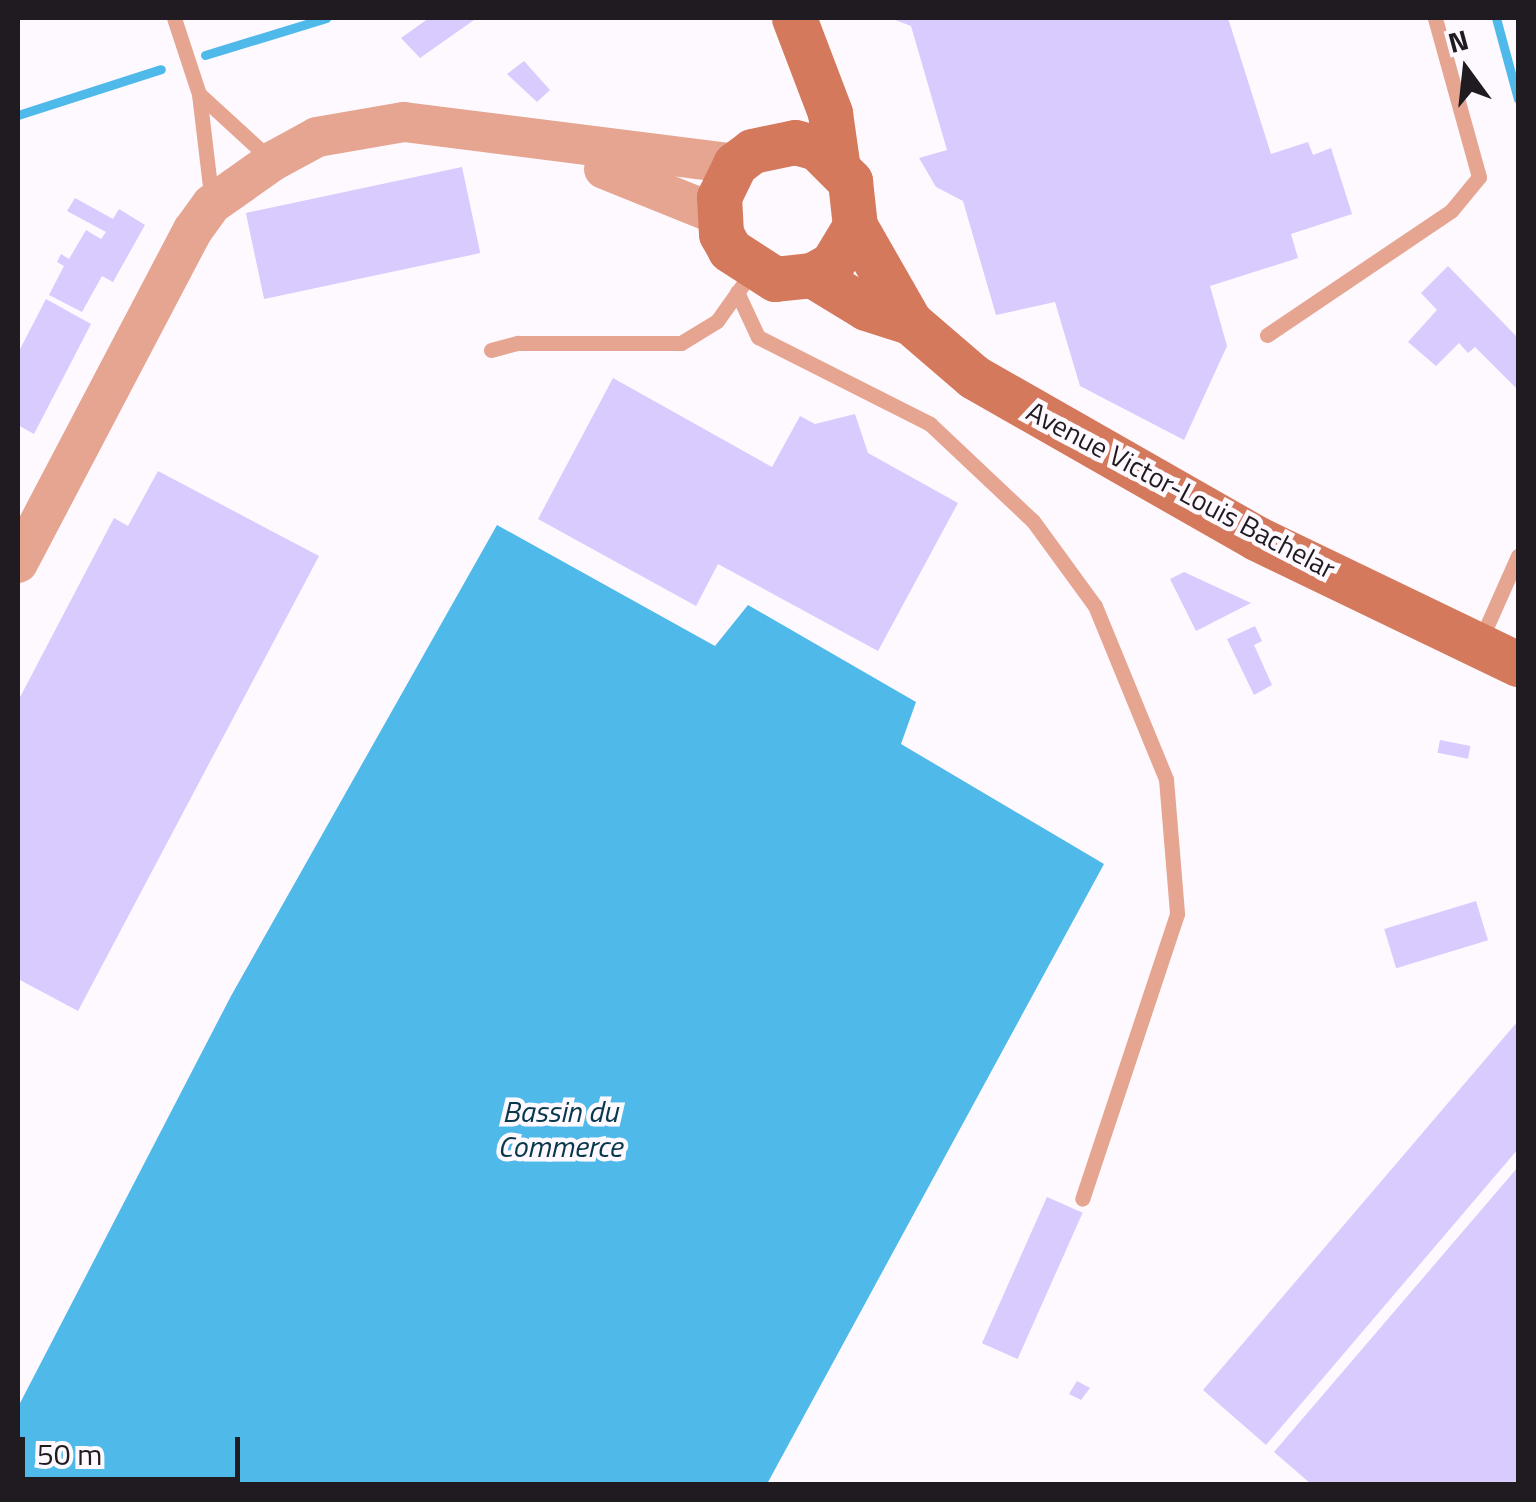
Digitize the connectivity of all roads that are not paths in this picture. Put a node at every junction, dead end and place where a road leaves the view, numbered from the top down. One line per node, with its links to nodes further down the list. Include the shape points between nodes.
1 (174, 18): 4 (lane)
2 (1434, 18): 15 (lane, via 1480,177 1451,211)
3 (803, 39): 6 (main road); 8 (main road, via 830,114)
4 (197, 87): 7 (lane); 9 (lane)
5 (446, 124): 6 (street); 7 (street, via 357,126); 10 (street, via 644,180)
6 (753, 154): 8 (main road, via 806,145); 10 (main road)
7 (273, 162): 9 (street)
8 (836, 162): 11 (main road, via 850,181)
9 (212, 204): 18 (street)
10 (718, 215): 13 (main road)
11 (855, 226): 12 (main road, via 832,264); 14 (main road, Avenue Victor-Louis Bachelar)
12 (812, 275): 13 (main road); 14 (main road, Avenue Victor-Louis Bachelar, via 866,308)
13 (745, 281): 16 (lane, via 717,321 681,343 518,343); 21 (lane, via 758,337 930,424 1033,521 1095,606 1166,779 1177,914)
14 (910, 322): 19 (main road, Avenue Victor-Louis Bachelar, via 974,377 1256,538)
15 (1267, 336)
16 (491, 350)
17 (1518, 556): 19 (lane)
18 (18, 563)
19 (1480, 642): 20 (main road, Avenue Victor-Louis Bachelar)
20 (1518, 664)
21 (1082, 1199)

